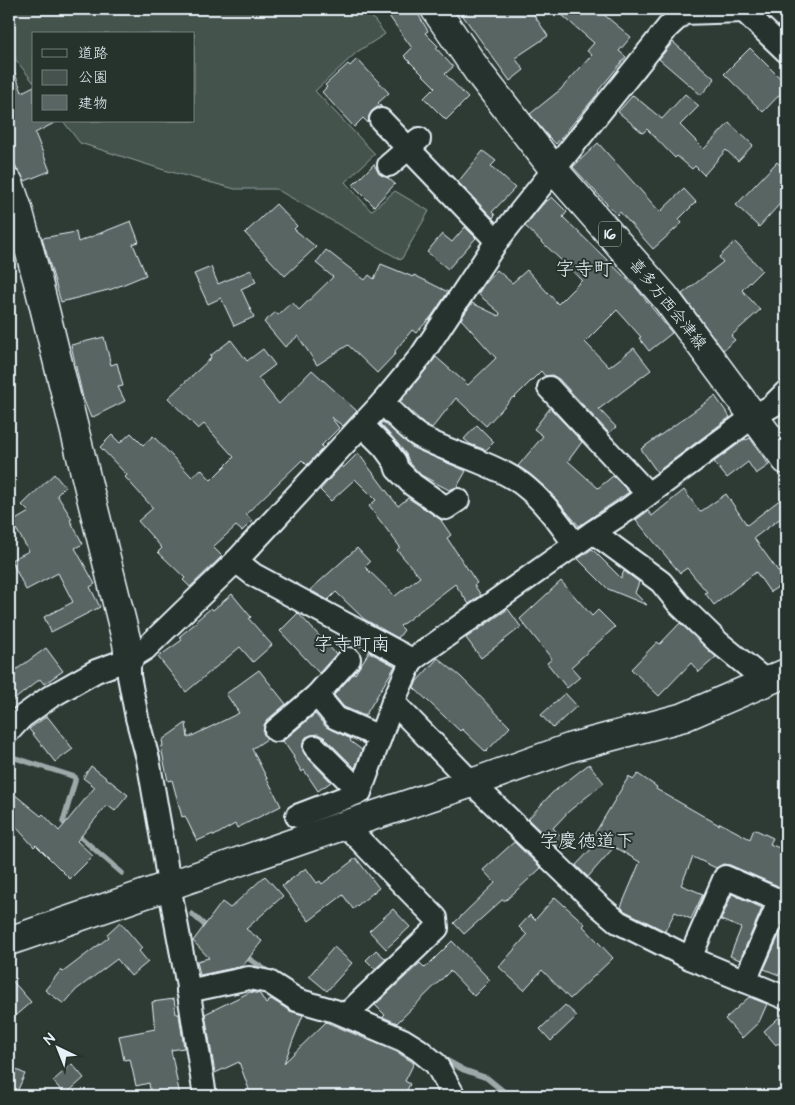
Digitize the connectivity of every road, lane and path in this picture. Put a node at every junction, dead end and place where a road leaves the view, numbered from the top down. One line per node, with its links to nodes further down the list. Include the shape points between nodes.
1 (435, 9): 7 (street, 喜多方西会津線 / 16, via 479,73)
2 (746, 10): 3 (street); 7 (street, via 683,13 668,27)
3 (786, 51)
4 (380, 120): 5 (street)
5 (413, 144): 6 (street); 9 (street)
6 (389, 165)
7 (554, 170): 9 (street); 13 (street, 喜多方西会津線 / 16, via 665,297)
8 (9, 184): 21 (street, via 38,282)
9 (497, 241): 12 (street, via 421,356)
10 (549, 388): 16 (street)
11 (786, 392): 13 (street, via 772,406)
12 (382, 403): 14 (street); 19 (street, via 417,435 515,478 560,523)
13 (754, 416): 15 (street, 喜多方西会津線 / 16); 16 (street)
14 (362, 425): 17 (street, via 384,447 397,469 413,485 446,508); 20 (street)
15 (786, 460)
16 (648, 494): 18 (street)
17 (458, 500)
18 (593, 532): 19 (street); 24 (street, via 661,582 718,642)
19 (575, 545): 23 (street)
20 (236, 561): 21 (street, via 145,649); 23 (street, via 254,575)
21 (129, 659): 28 (street, via 96,671 50,697); 35 (street, via 129,676 148,759)
22 (349, 659): 25 (street)
23 (412, 660): 26 (street)
24 (777, 678): 31 (street, via 684,717 572,747)
25 (317, 695): 27 (street); 29 (street, via 336,718)
26 (393, 702): 29 (street); 31 (street)
27 (276, 730)
28 (9, 731)
29 (380, 737): 32 (street)
30 (315, 747): 32 (street)
31 (472, 783): 34 (street); 38 (street, via 618,922)
32 (360, 792): 33 (street)
33 (298, 816)
34 (344, 825): 35 (street); 42 (street, via 436,918 437,928)
35 (169, 885): 37 (street); 40 (street)
36 (783, 904): 38 (street, via 725,877); 39 (street)
37 (9, 941)
38 (690, 958): 39 (street)
39 (745, 981): 41 (street)
40 (188, 991): 42 (street, via 249,978 260,979 276,985 297,1000); 43 (street)
41 (786, 998)
42 (346, 1015): 44 (street, via 419,1050 436,1064)
43 (205, 1096)
44 (454, 1096)

